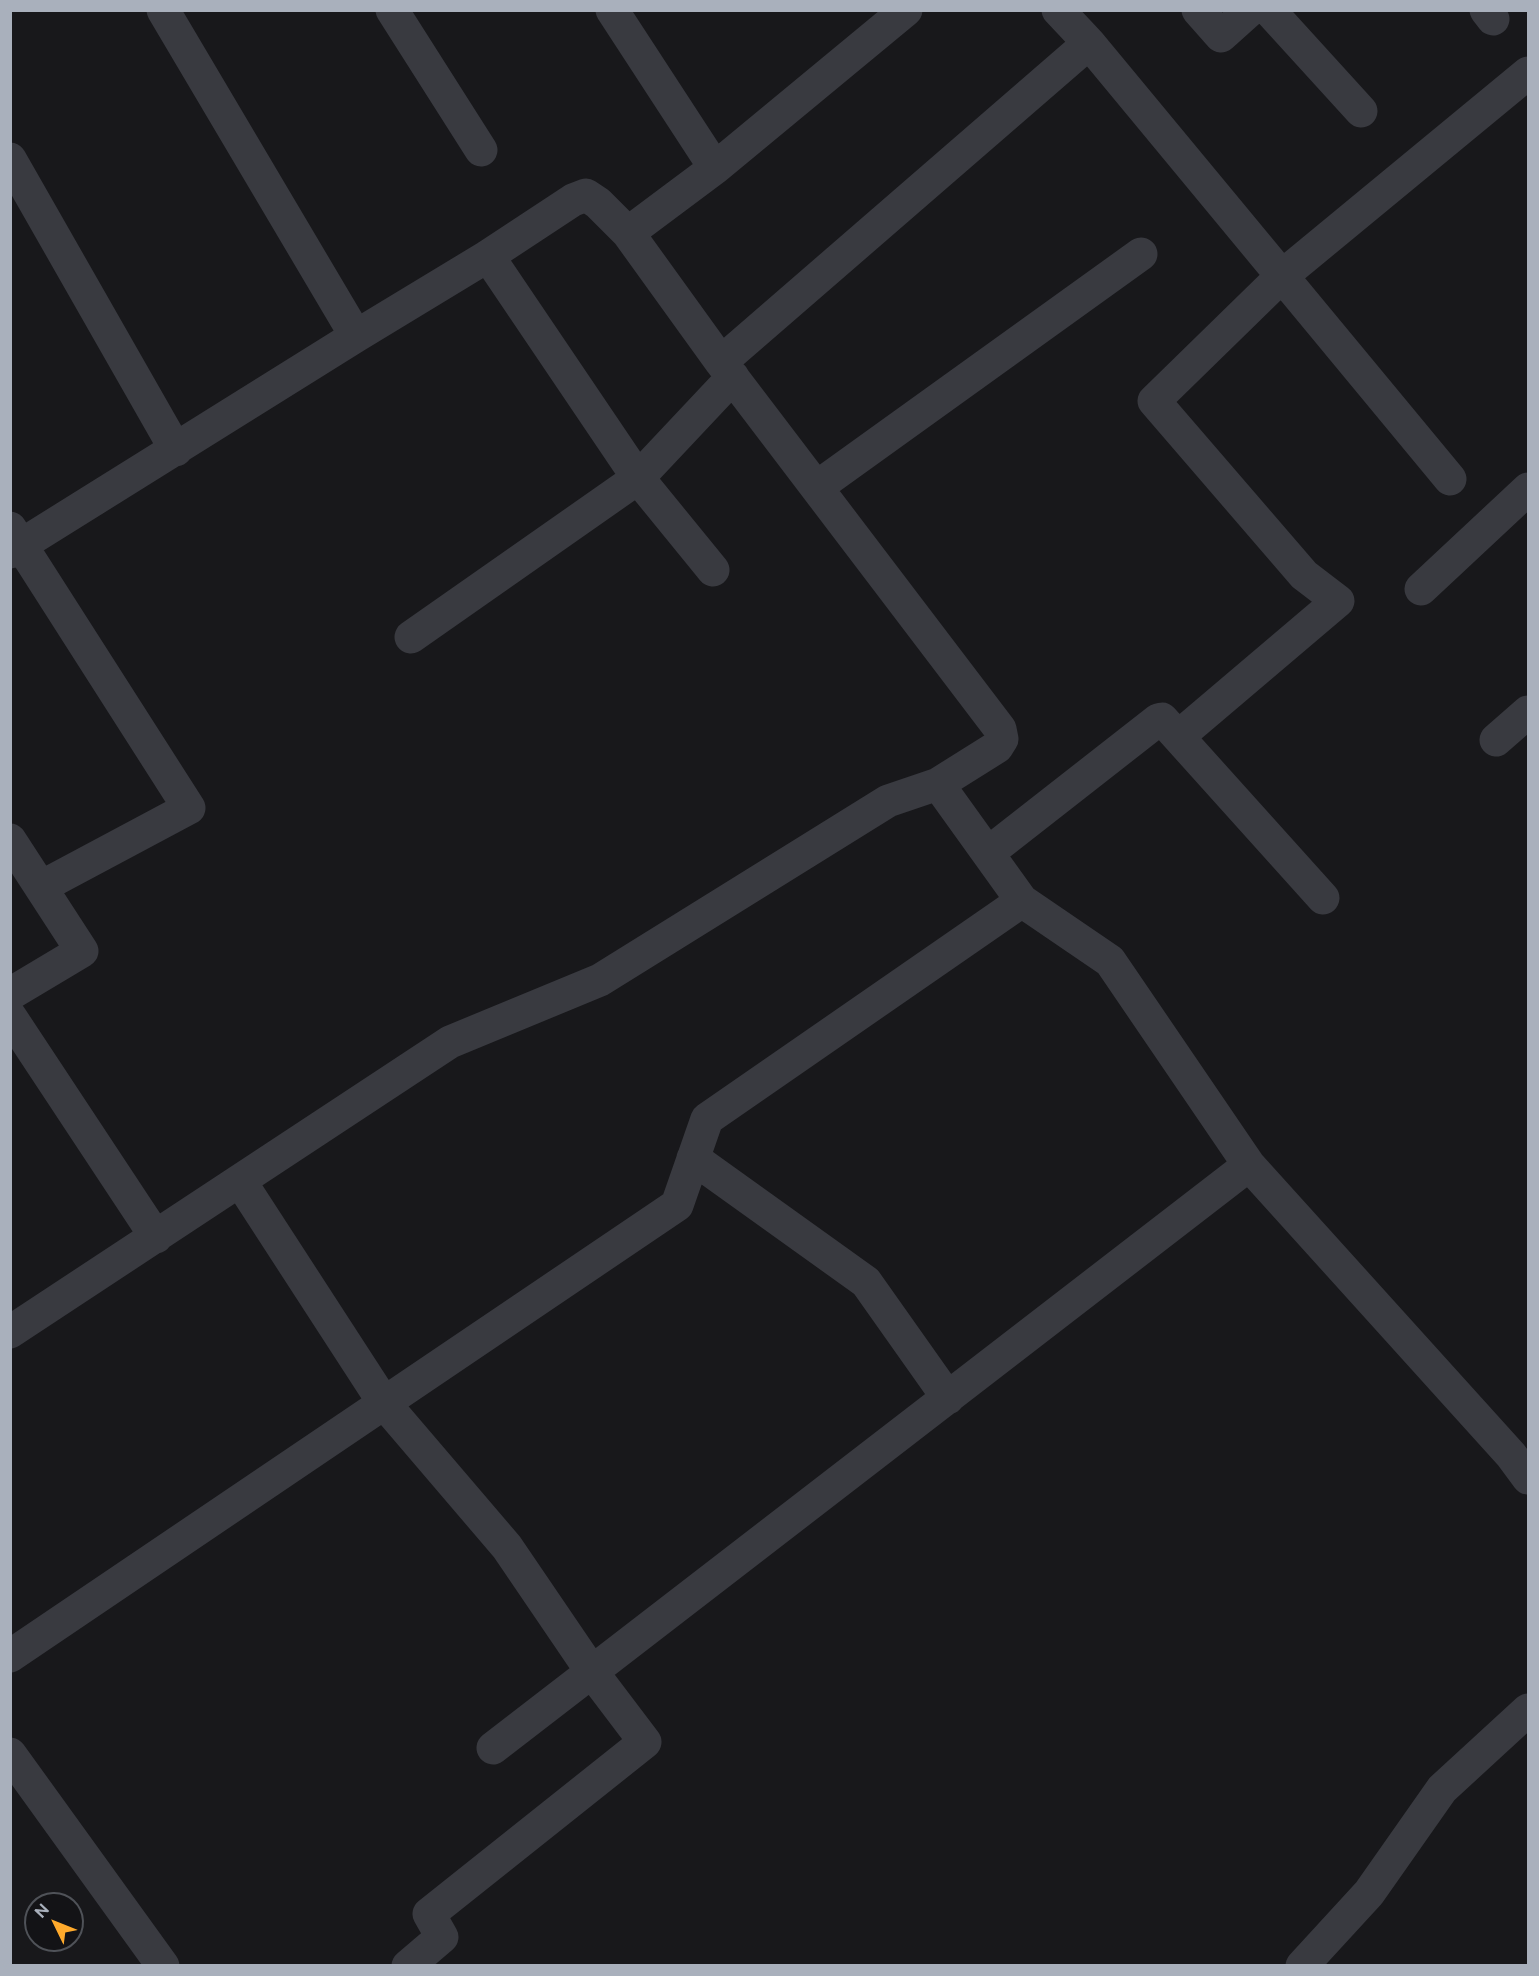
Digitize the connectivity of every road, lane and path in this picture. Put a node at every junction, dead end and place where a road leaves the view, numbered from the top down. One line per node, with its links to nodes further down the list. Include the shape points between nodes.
1 (163, 10): 19 (street)
2 (392, 10): 12 (street)
3 (612, 10): 14 (street)
4 (906, 10): 14 (street)
5 (1058, 10): 9 (street)
6 (1198, 10): 7 (street, via 1221,36)
7 (1250, 10)
8 (1269, 10): 11 (street)
9 (1089, 43): 18 (street); 20 (street)
10 (1528, 73): 18 (street)
11 (1361, 111)
12 (481, 150)
13 (10, 159): 21 (street)
14 (715, 168): 15 (street)
15 (628, 232): 17 (street, via 586,195); 20 (street)
16 (1141, 254): 24 (street)
17 (488, 256): 19 (street); 22 (street)
18 (1282, 276): 23 (street); 31 (street, via 1154,401 1304,575 1338,600)
19 (356, 336): 21 (street)
20 (727, 370): 22 (street); 24 (street)
21 (176, 450): 26 (street)
22 (638, 478): 27 (street); 29 (street)
23 (1450, 479)
24 (817, 487): 33 (street, via 1000,729 1002,739 997,747)
25 (1528, 489): 28 (street)
26 (14, 542): 36 (street, via 189,808)
27 (713, 570)
28 (1420, 589)
29 (411, 637)
30 (1528, 712): 32 (street)
31 (1179, 736): 35 (street, via 1162,719 1158,720); 37 (street)
32 (1496, 740)
33 (938, 784): 35 (street); 43 (street, via 888,801 600,980 450,1042)
34 (10, 840): 36 (street)
35 (988, 853): 38 (street)
36 (41, 887): 39 (street, via 82,951)
37 (1323, 898)
38 (1022, 901): 41 (street, via 707,1119); 42 (street, via 1110,961)
39 (10, 994)
40 (10, 1016): 44 (street)
41 (693, 1158): 46 (street, via 866,1282); 47 (street, via 677,1204)
42 (1249, 1165): 46 (street); 48 (street)
43 (240, 1181): 44 (street); 47 (street)
44 (156, 1237): 45 (street)
45 (10, 1332)
46 (948, 1398): 50 (street)
47 (384, 1403): 49 (street); 50 (street, via 507,1546)
48 (1528, 1478)
49 (10, 1656)
50 (592, 1672): 52 (street); 55 (street, via 645,1742 429,1914 442,1937)
51 (1528, 1710): 56 (street, via 1442,1789 1369,1893)
52 (493, 1748)
53 (10, 1754): 54 (street)
54 (163, 1965)
55 (408, 1965)
56 (1302, 1965)

